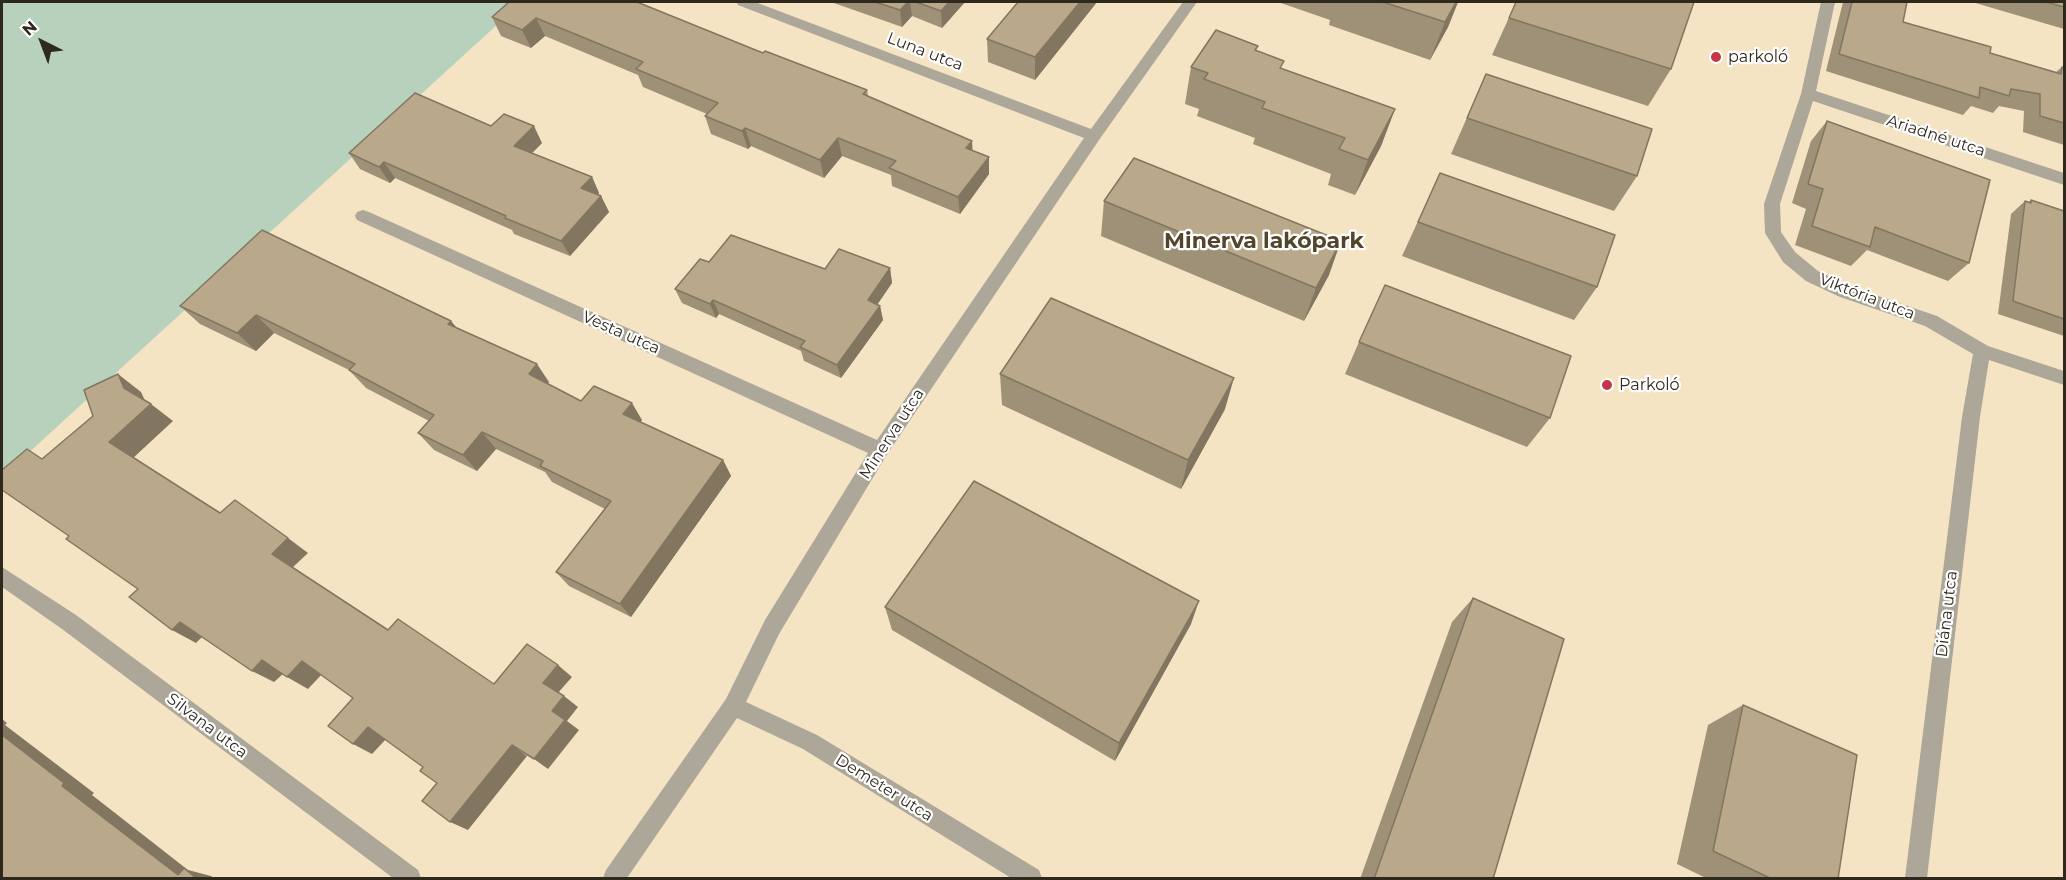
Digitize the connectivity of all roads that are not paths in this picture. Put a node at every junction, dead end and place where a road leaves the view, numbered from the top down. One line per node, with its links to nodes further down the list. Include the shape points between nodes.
1 (743, 2): 5 (street, Luna utca)
2 (1190, 2): 5 (street, Minerva utca)
3 (1827, 2): 4 (street, Viktória utca)
4 (1808, 94): 6 (street, Ariadné utca); 8 (street, Viktória utca, via 1772,204 1773,233 1789,257 1812,276 1931,321)
5 (1094, 136): 10 (street, Minerva utca)
6 (2064, 179)
7 (363, 216): 10 (street, Vesta utca)
8 (1982, 351): 9 (street, Viktória utca); 16 (street, Diána utca)
9 (2064, 378)
10 (880, 450): 12 (street, Minerva utca, via 772,627)
11 (2, 576): 13 (street, Silvana utca, via 69,622)
12 (733, 706): 14 (street, Minerva utca); 15 (street, Demeter utca, via 810,742)
13 (410, 879)
14 (614, 879)
15 (1031, 879)
16 (1916, 879)

